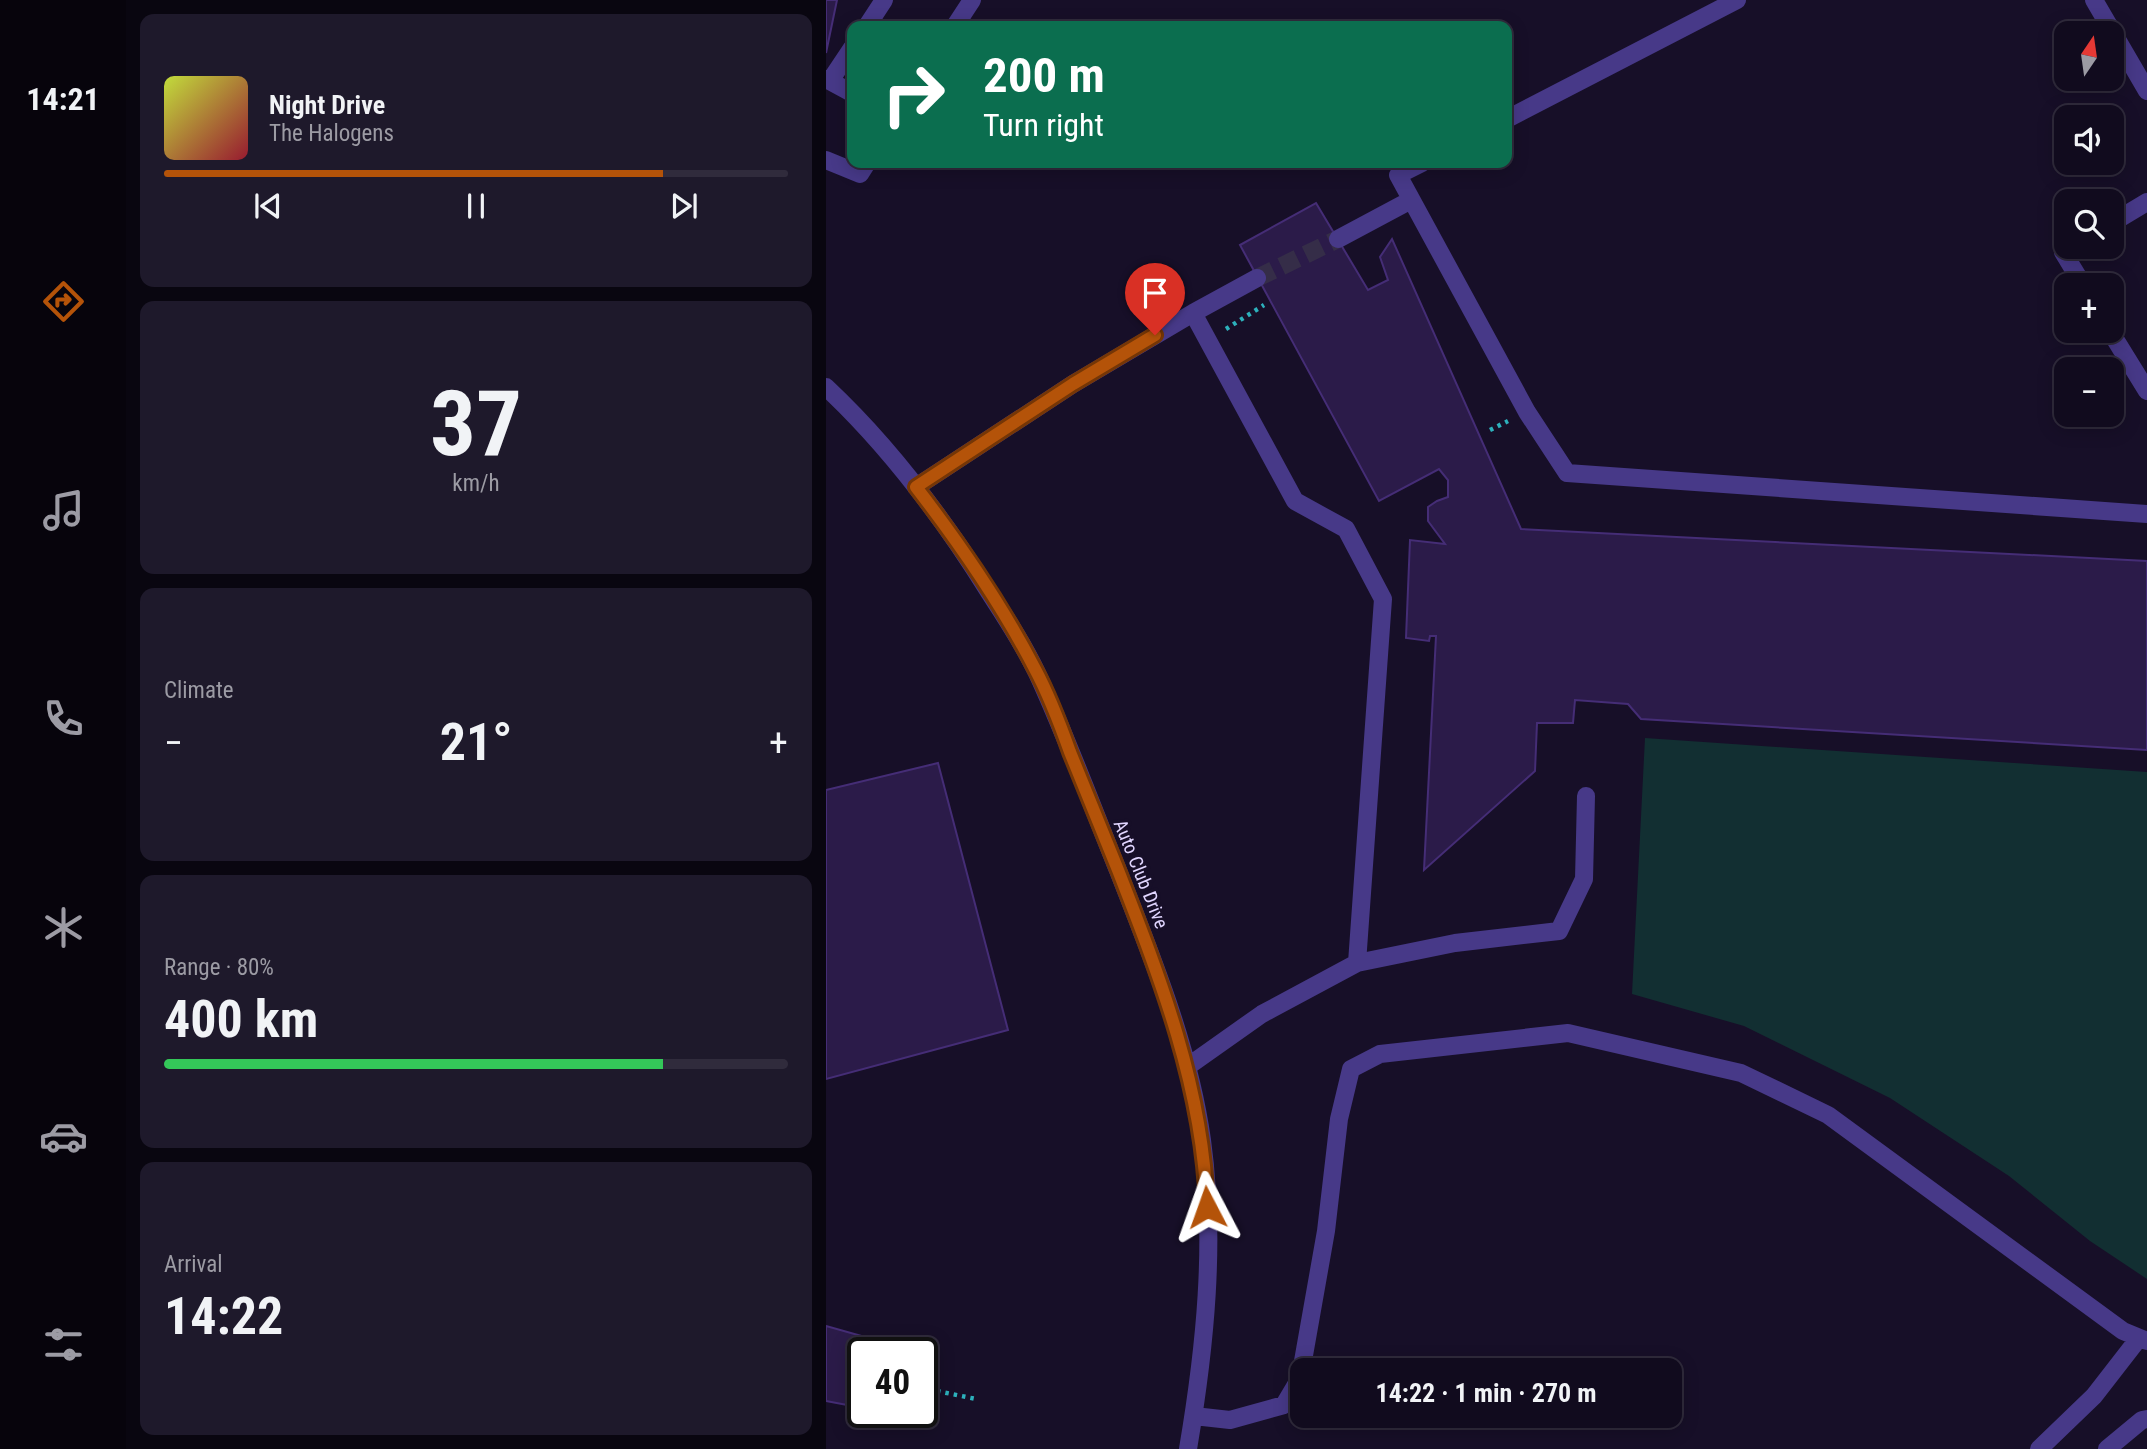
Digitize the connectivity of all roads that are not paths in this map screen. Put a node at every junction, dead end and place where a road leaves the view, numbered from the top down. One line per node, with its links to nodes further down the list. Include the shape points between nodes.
1 (884, 0): 5 (street)
2 (972, 0): 6 (street)
3 (1737, 0): 11 (street)
4 (2094, 0): 10 (street)
5 (870, 21)
6 (958, 21)
7 (847, 55): 8 (street)
8 (828, 80): 9 (street)
9 (847, 90)
10 (2147, 92)
11 (1512, 116)
12 (826, 160): 13 (street, via 860,174)
13 (864, 168)
14 (1412, 168): 15 (street, via 1398,175)
15 (1412, 200): 18 (street); 25 (street, via 1527,412 1567,473)
16 (2147, 202): 17 (street)
17 (2124, 216)
18 (1338, 239)
19 (1258, 278): 20 (street)
20 (1193, 313): 24 (street, via 1073,384); 27 (street, via 1295,500 1346,529 1383,598)
21 (2117, 343): 23 (street)
22 (826, 387): 24 (street, Auto Club Drive)
23 (2147, 391)
24 (916, 487): 28 (street, Auto Club Drive, via 955,537 1036,670 1154,963)
25 (2147, 514)
26 (1586, 796): 27 (street, via 1584,879 1559,931 1455,943)
27 (1357, 963): 28 (street, via 1262,1013)
28 (1187, 1068): 30 (street, Auto Club Drive, via 1202,1141 1208,1228 1205,1324)
29 (2143, 1339): 30 (street, via 2123,1331 1828,1115 1741,1073 1568,1033 1380,1054 1351,1069 1339,1119 1326,1231 1300,1378 1284,1405 1230,1420); 33 (street, via 2094,1396)
30 (1194, 1416): 32 (street, Auto Club Drive)
31 (2147, 1419): 34 (street)
32 (1188, 1449)
33 (2039, 1449)
34 (2107, 1449)

